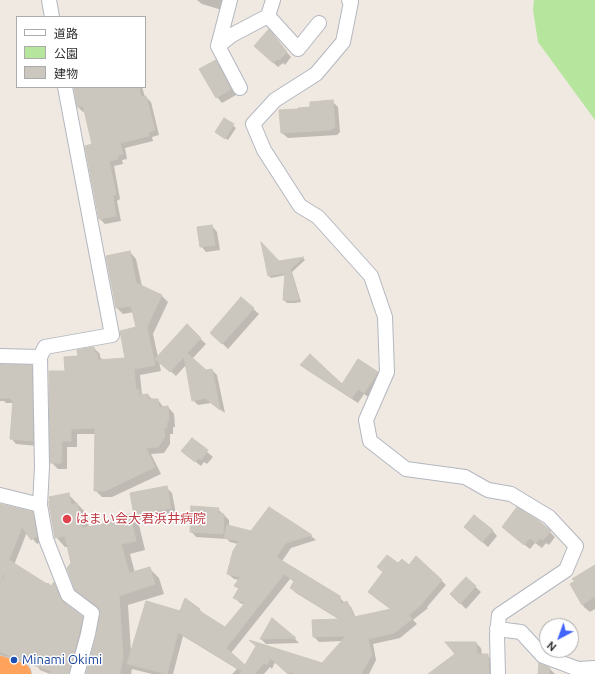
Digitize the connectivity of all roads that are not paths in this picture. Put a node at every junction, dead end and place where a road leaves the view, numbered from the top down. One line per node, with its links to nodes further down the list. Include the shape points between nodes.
1 (49, 0): 5 (street)
2 (230, 0): 8 (street)
3 (273, 0): 6 (street)
4 (349, 0): 15 (street, via 343,42 316,74 275,100 253,124 264,150 300,206 318,217 371,276 385,317 387,372 366,420 370,441 406,469 465,477 488,490 511,494 550,517 576,546 566,570 499,615)
5 (52, 16)
6 (268, 16): 7 (street, via 298,49); 8 (street, via 232,35)
7 (319, 23)
8 (218, 46): 10 (street)
9 (65, 88): 12 (street, via 112,335 45,347)
10 (240, 88)
11 (0, 356): 12 (street)
12 (40, 357): 14 (street)
13 (0, 495): 14 (street)
14 (40, 505): 19 (street, via 46,539 68,595 92,613)
15 (497, 629): 17 (street, via 521,632 543,656 578,669); 20 (street)
16 (0, 667): 18 (highway)
17 (595, 668)
18 (20, 674)
19 (77, 674)
20 (498, 674)

